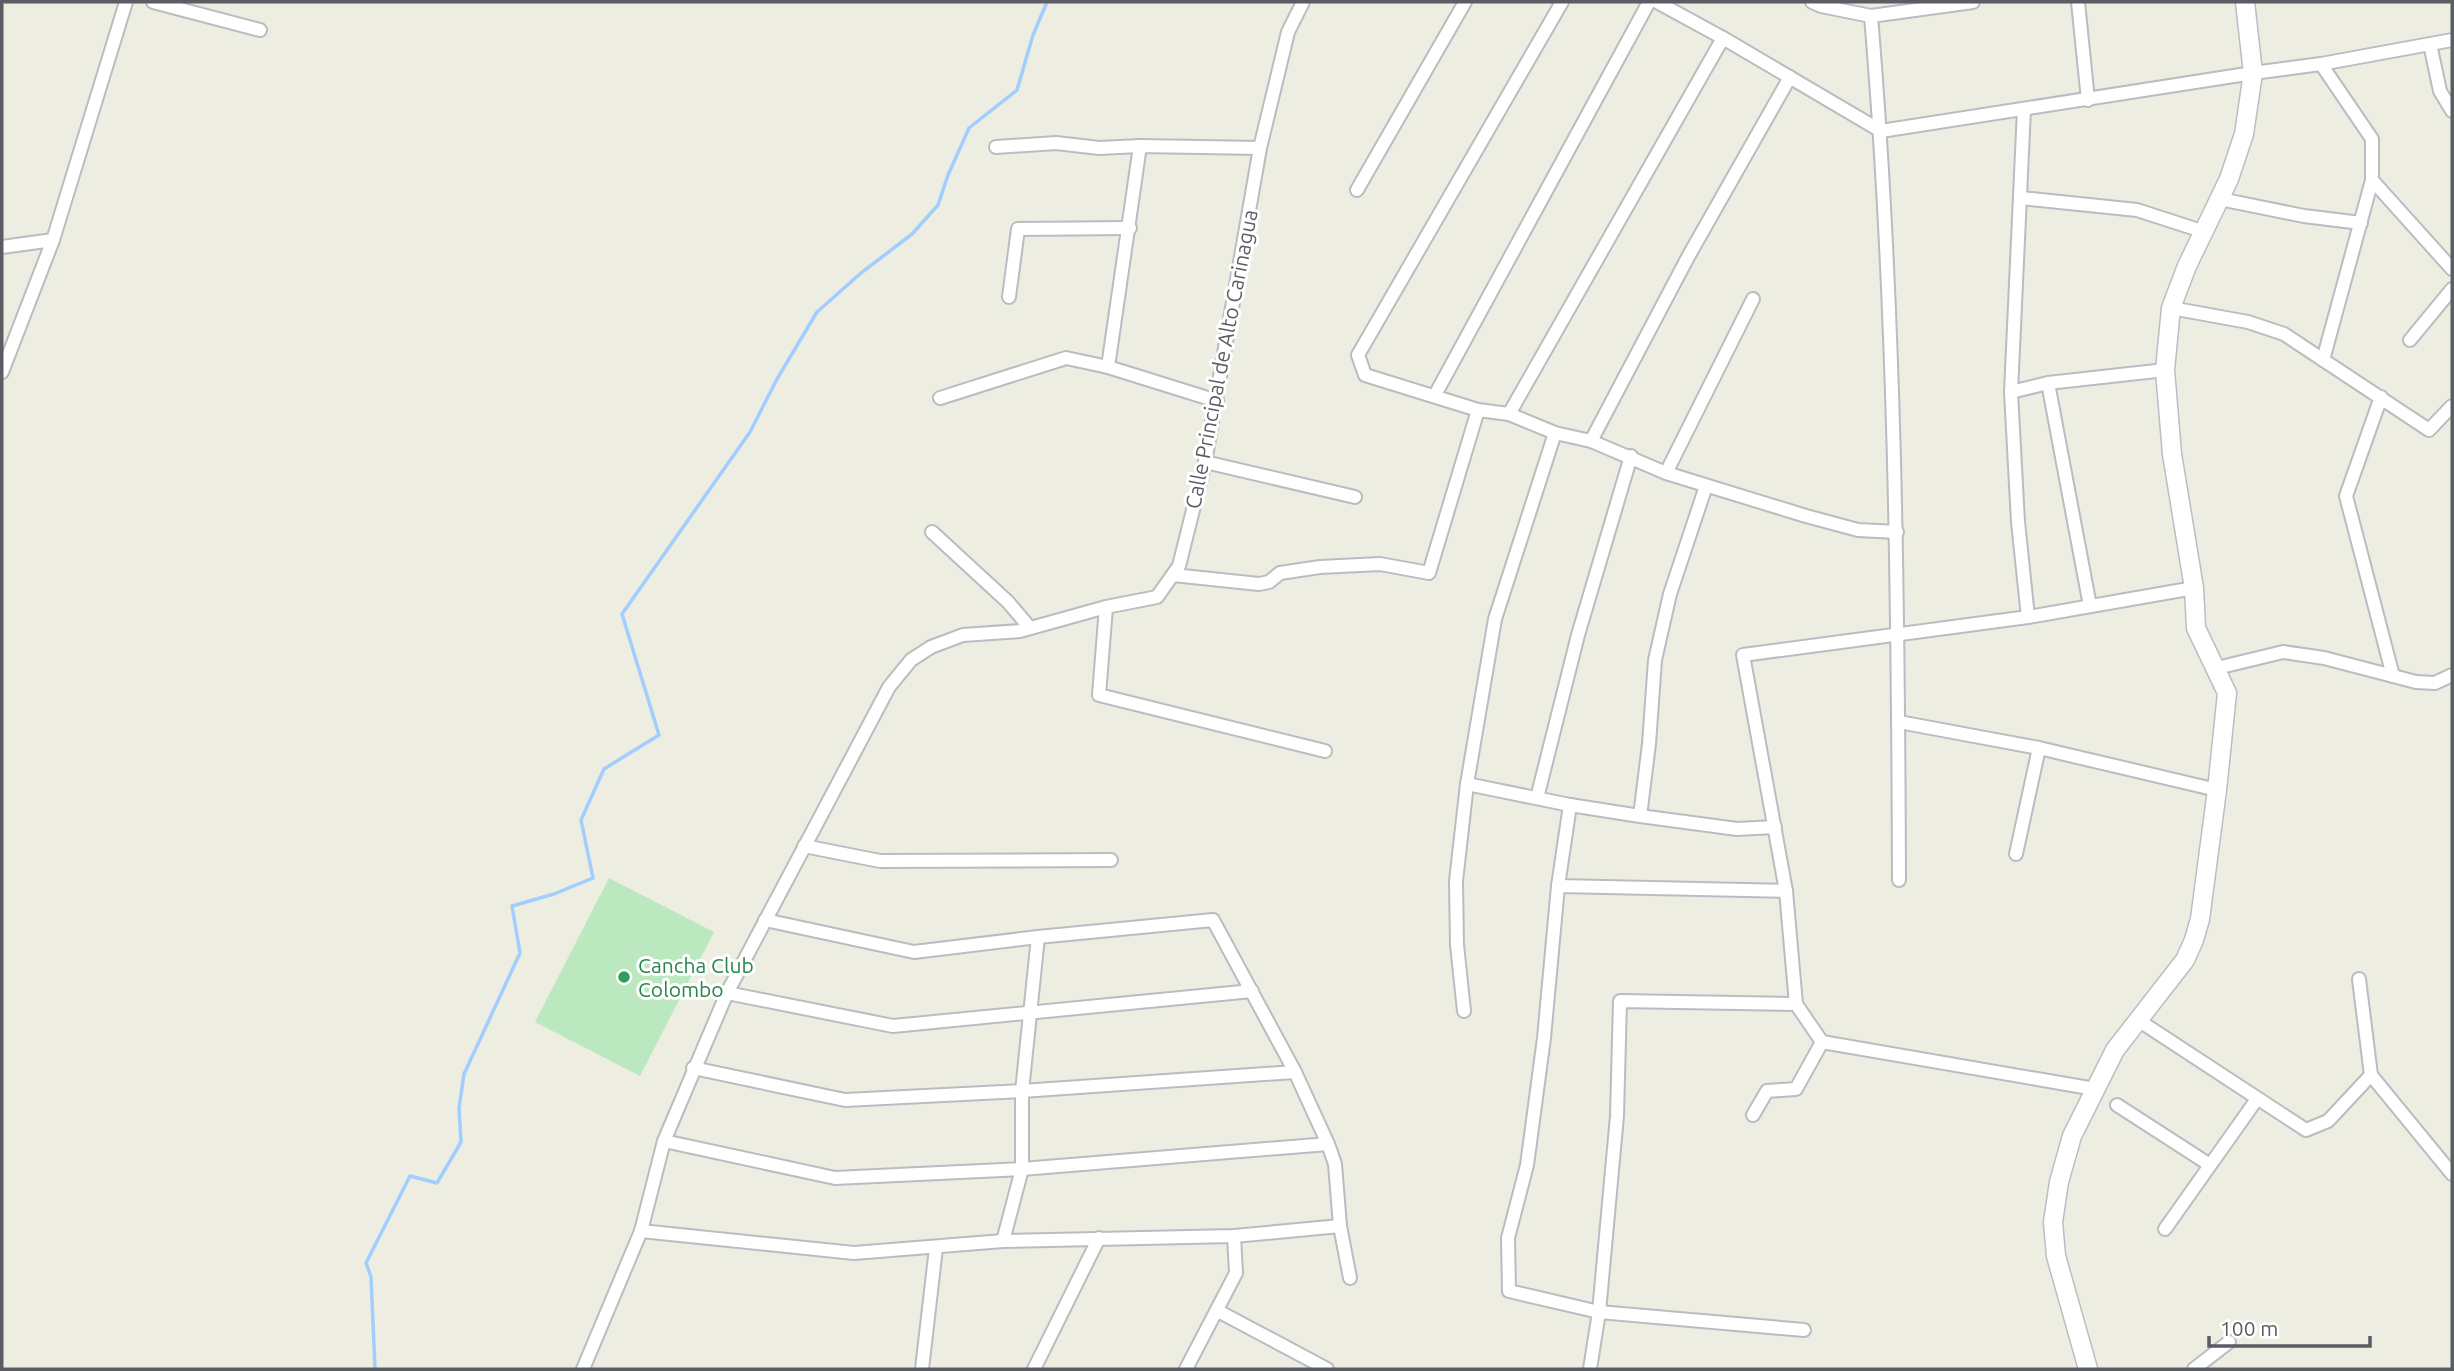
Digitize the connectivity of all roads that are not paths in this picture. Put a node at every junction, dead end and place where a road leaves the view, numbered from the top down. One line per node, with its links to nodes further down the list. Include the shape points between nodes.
1 (126, 2): 34 (street)
2 (153, 2): 13 (street)
3 (1303, 2): 26 (street, Calle Principal de Alto Carinagua, via 1288,32)
4 (1465, 2): 28 (street)
5 (1562, 2): 50 (street, via 1359,355 1365,374)
6 (1649, 2): 50 (street)
7 (1657, 2): 14 (street)
8 (1812, 2): 12 (street)
9 (1973, 2): 12 (street)
10 (2078, 2): 20 (street)
11 (2246, 2): 18 (street)
12 (1871, 16): 23 (street)
13 (260, 30)
14 (1723, 38): 19 (street); 56 (street)
15 (2452, 40): 16 (street)
16 (2430, 44): 17 (street); 22 (street, via 2440,91)
17 (2321, 64): 18 (street); 27 (street, via 2372,139)
18 (2253, 73): 20 (street); 30 (street, via 2244,134)
19 (1790, 77): 23 (street); 58 (street)
20 (2088, 100): 21 (street)
21 (2024, 109): 23 (street); 29 (street)
22 (2452, 111)
23 (1881, 131): 65 (street)
24 (1140, 146): 25 (street, via 1056,143); 26 (street); 32 (street)
25 (996, 147)
26 (1260, 148): 53 (street, Calle Principal de Alto Carinagua)
27 (2372, 180): 31 (street); 37 (street)
28 (1357, 190)
29 (2021, 198): 33 (street, via 2137,210); 49 (street)
30 (2220, 199): 31 (street); 33 (street)
31 (2361, 223): 44 (street)
32 (1130, 228): 40 (street, via 1017,229); 45 (street)
33 (2205, 232): 42 (street)
34 (53, 240): 35 (street); 47 (street)
35 (2, 247)
36 (2452, 247): 37 (street)
37 (2442, 257): 38 (street)
38 (2452, 269)
39 (2452, 289): 43 (street)
40 (1009, 297)
41 (1753, 299): 61 (street)
42 (2171, 308): 44 (street, via 2248,322 2284,334); 46 (street)
43 (2410, 340)
44 (2323, 360): 51 (street)
45 (1108, 367): 52 (street, via 1066,358); 53 (street)
46 (2165, 370): 48 (street); 67 (street, via 2172,454)
47 (2, 372)
48 (2048, 383): 49 (street); 68 (street)
49 (2011, 392): 70 (street)
50 (1435, 395): 55 (street)
51 (2381, 397): 54 (street, via 2429,430); 75 (street, via 2346,496)
52 (940, 398)
53 (1217, 401): 60 (street, Calle Principal de Alto Carinagua)
54 (2452, 406)
55 (1478, 410): 56 (street); 66 (street, via 1429,573 1380,564 1320,567 1280,573 1259,584)
56 (1509, 414): 57 (street)
57 (1555, 433): 58 (street); 79 (street, via 1496,619)
58 (1591, 441): 59 (street)
59 (1631, 456): 61 (street); 81 (street, via 1578,635)
60 (1205, 463): 63 (street); 66 (street, Calle Principal de Alto Carinagua)
61 (1666, 473): 62 (street)
62 (1706, 486): 65 (street, via 1858,530); 83 (street, via 1670,594 1655,660)
63 (1355, 497)
64 (932, 532): 71 (street)
65 (1897, 532): 72 (street)
66 (1173, 575): 69 (street, Calle Principal de Alto Carinagua, via 1157,597)
67 (2194, 588): 68 (street); 73 (street, via 2196,628)
68 (2090, 606): 70 (street)
69 (1106, 607): 71 (street, Calle Principal de Alto Carinagua); 78 (street, via 1099,695)
70 (2028, 617): 72 (street)
71 (1030, 628): 85 (street, Calle Principal de Alto Carinagua, via 963,635 931,646 911,660 889,687)
72 (1899, 635): 76 (street); 84 (street, via 1743,655)
73 (2217, 667): 75 (street, via 2283,652); 80 (street, via 2227,693)
74 (2452, 675): 75 (street, via 2435,683)
75 (2393, 676)
76 (1899, 722): 77 (street); 88 (street)
77 (2039, 748): 80 (street); 86 (street)
78 (1325, 751)
79 (1467, 783): 81 (street); 97 (street, via 1456,881)
80 (2217, 790): 99 (street, via 2194,940 2185,960)
81 (1537, 797): 82 (street)
82 (1570, 806): 83 (street); 89 (street)
83 (1640, 816): 84 (street, via 1737,829)
84 (1775, 827): 90 (street)
85 (804, 846): 87 (street, via 880,861); 91 (street, Calle Principal de Alto Carinagua)
86 (2016, 854)
87 (1111, 860)
88 (1899, 880)
89 (1558, 886): 90 (street); 123 (street, via 1527,1165 1508,1238 1509,1291)
90 (1786, 891): 96 (street)
91 (765, 920): 92 (street, via 914,952); 95 (street, Calle Principal de Alto Carinagua)
92 (1038, 937): 94 (street, via 1213,920); 98 (street)
93 (2359, 979): 103 (street)
94 (1252, 991): 98 (street); 102 (street)
95 (727, 993): 98 (street, via 893,1026); 101 (street, Calle Principal de Alto Carinagua)
96 (1796, 1004): 100 (street); 123 (street, via 1620,1001 1617,1116)
97 (1464, 1011)
98 (1028, 1014): 105 (street)
99 (2138, 1020): 104 (street, via 2115,1050); 106 (street)
100 (1822, 1042): 104 (street); 108 (street, via 1796,1089 1767,1091)
101 (693, 1068): 105 (street, via 845,1100); 109 (street, Calle Principal de Alto Carinagua)
102 (1295, 1072): 105 (street); 110 (street)
103 (2371, 1075): 106 (street, via 2328,1121 2306,1130); 113 (street)
104 (2095, 1089): 132 (street, via 2072,1136 2053,1222 2056,1256)
105 (1022, 1091): 112 (street)
106 (2257, 1099): 111 (street)
107 (2117, 1105): 111 (street)
108 (1753, 1115)
109 (664, 1141): 112 (street, via 835,1178); 116 (street, Calle Principal de Alto Carinagua)
110 (1328, 1144): 112 (street); 114 (street, via 1335,1164)
111 (2210, 1165): 115 (street)
112 (1022, 1169): 119 (street)
113 (2452, 1174)
114 (1340, 1226): 117 (street); 121 (street)
115 (2165, 1229)
116 (641, 1230): 120 (street, via 854,1253); 126 (street, Calle Principal de Alto Carinagua)
117 (1234, 1236): 118 (street); 122 (street, via 1236,1273)
118 (1099, 1238): 119 (street); 128 (street)
119 (1003, 1241): 120 (street)
120 (936, 1248): 127 (street)
121 (1350, 1278)
122 (1218, 1311): 129 (street); 130 (street)
123 (1598, 1312): 124 (street); 131 (street)
124 (1804, 1330)
125 (2229, 1342): 133 (street)
126 (583, 1369)
127 (922, 1369)
128 (1034, 1369)
129 (1186, 1369)
130 (1327, 1369)
131 (1590, 1369)
132 (2088, 1369)
133 (2194, 1369)

